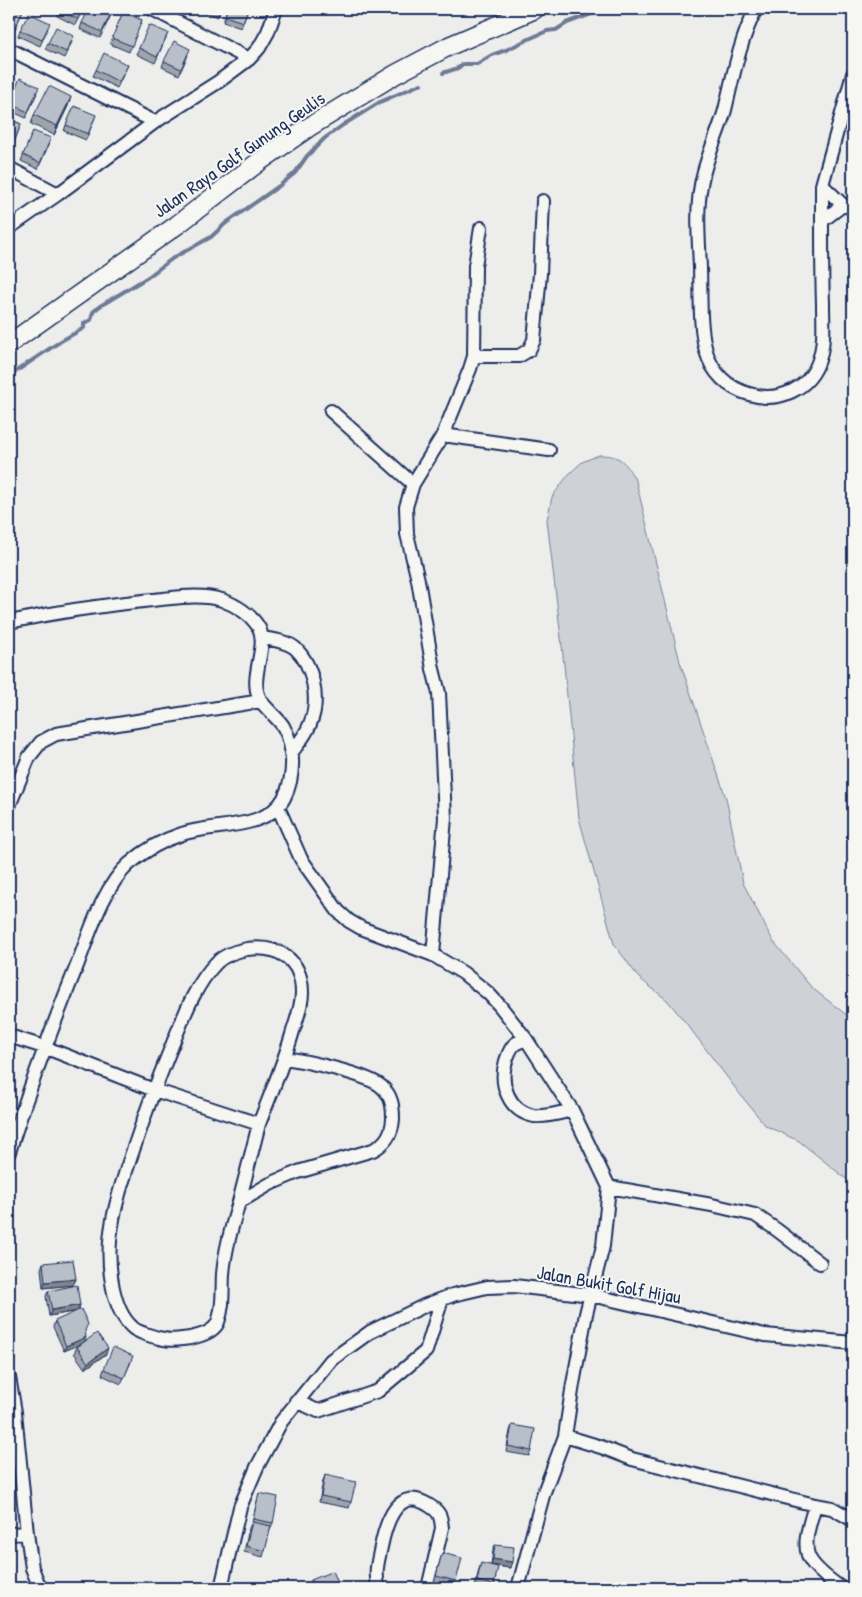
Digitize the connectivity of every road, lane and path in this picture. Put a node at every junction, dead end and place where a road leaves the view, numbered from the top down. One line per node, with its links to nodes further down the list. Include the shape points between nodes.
1 (152, 9): 6 (street)
2 (276, 9): 6 (street, via 268,32)
3 (534, 9): 17 (main road, Jalan Raya Golf Gunung Geulis, via 449,46 309,127)
4 (756, 9): 14 (street, via 742,44 720,129 708,157 698,208 701,308 706,352 722,380 733,388 760,398 784,396 805,383 819,362 823,335)
5 (9, 49): 8 (street)
6 (249, 59): 8 (street)
7 (853, 74): 10 (street)
8 (155, 122): 11 (street)
9 (9, 168): 11 (street)
10 (822, 186): 13 (street); 14 (street)
11 (58, 194): 15 (street)
12 (543, 201): 18 (street, via 534,340 529,350 519,356)
13 (848, 207): 14 (street)
14 (822, 221)
15 (9, 228)
16 (481, 228): 18 (street, via 475,266)
17 (9, 344)
18 (474, 356): 20 (street)
19 (331, 410): 22 (street)
20 (443, 434): 21 (street); 22 (street)
21 (549, 450)
22 (413, 484): 29 (street, via 406,507 407,534 439,693 445,818)
23 (9, 622): 24 (street, via 125,603 205,597 222,600 238,608 258,627)
24 (262, 638): 25 (street, via 257,678); 26 (street, via 282,641 294,648 311,674 315,694 311,723)
25 (261, 701): 26 (street, via 282,725 290,740); 27 (street, via 56,734 41,742 29,757)
26 (291, 753): 28 (street, via 292,776)
27 (9, 806)
28 (278, 807): 29 (street, via 301,860 348,921); 32 (street, via 266,817 170,838 151,848 117,876 106,895)
29 (432, 956): 31 (street, via 463,973 488,993)
30 (9, 1036): 32 (street)
31 (526, 1039): 35 (street); 35 (street, via 514,1045 503,1070 504,1086 512,1104 534,1116)
32 (44, 1047): 34 (street); 37 (street)
33 (285, 1058): 34 (street, via 302,994 294,962 281,953 261,948 236,951 217,962 201,983 184,1015); 36 (street); 39 (street, via 340,1070 382,1087 393,1107 393,1126 389,1137 373,1150 298,1172)
34 (154, 1090): 36 (street); 39 (street, via 125,1177 110,1240 113,1291 132,1329 165,1340 192,1338 208,1333 218,1324 223,1273)
35 (572, 1110): 38 (street)
36 (259, 1124): 39 (street)
37 (9, 1152)
38 (609, 1187): 40 (street, via 755,1215); 41 (street, via 603,1246)
39 (239, 1202)
40 (820, 1263)
41 (591, 1295): 42 (street, Jalan Bukit Golf Hijau, via 540,1288 487,1287); 43 (street, Jalan Bukit Golf Hijau, via 765,1335); 47 (street)
42 (442, 1299): 45 (street, Jalan Bukit Golf Hijau, via 370,1332 331,1360); 45 (street, via 426,1350 378,1391 318,1411)
43 (853, 1343)
44 (9, 1377): 46 (street)
45 (296, 1401): 53 (street, Jalan Bukit Golf Hijau, via 257,1467 240,1508)
46 (12, 1411): 50 (street)
47 (565, 1436): 48 (street, via 632,1459); 56 (street, via 544,1492)
48 (815, 1505): 49 (street, via 832,1508); 57 (street, via 809,1526 808,1557)
49 (853, 1520)
50 (27, 1533): 51 (street); 52 (street, via 32,1568)
51 (9, 1534)
52 (40, 1588)
53 (222, 1588)
54 (379, 1588): 55 (street, via 376,1566 385,1526 397,1506 412,1500 422,1501 439,1512 442,1519)
55 (428, 1588)
56 (518, 1588)
57 (841, 1588)

